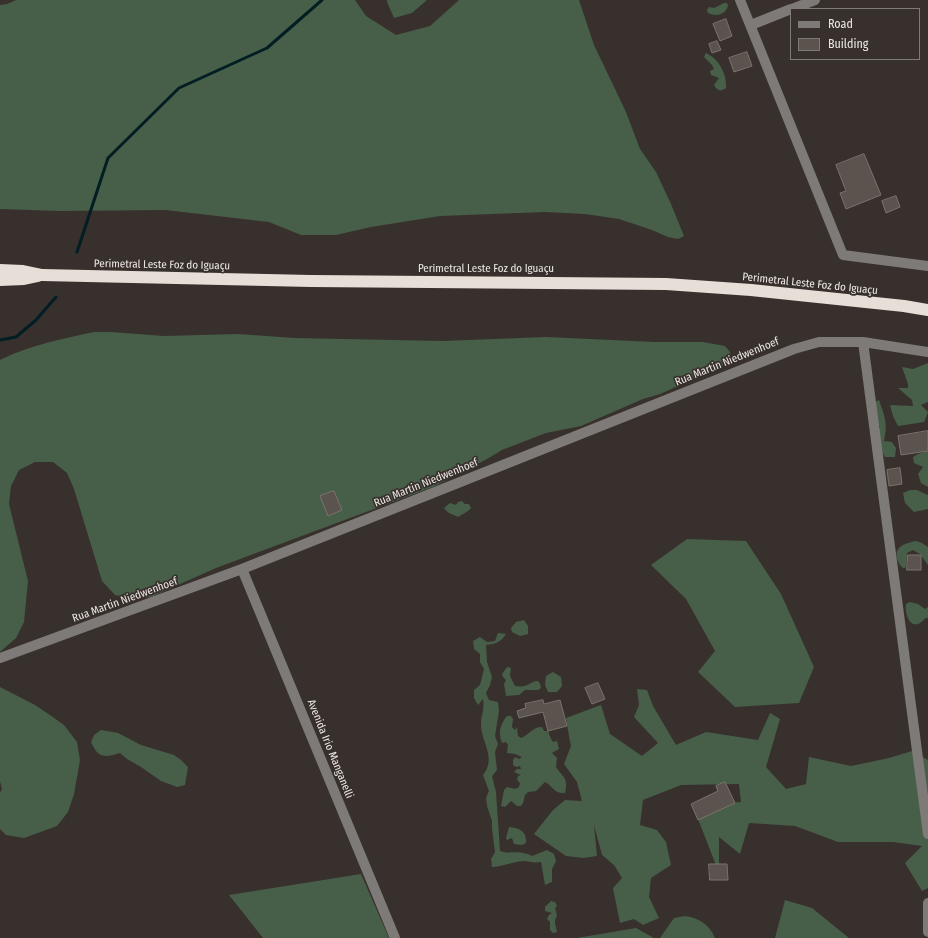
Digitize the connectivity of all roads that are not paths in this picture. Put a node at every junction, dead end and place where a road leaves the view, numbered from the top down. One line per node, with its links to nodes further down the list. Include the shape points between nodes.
1 (740, 0): 5 (street)
2 (815, 0): 3 (street)
3 (795, 8)
4 (790, 10): 5 (street)
5 (751, 25): 6 (street, via 843,256)
6 (928, 266)
7 (0, 270): 8 (highway, Perimetral Leste Foz do Iguaçu)
8 (42, 275): 9 (highway, Perimetral Leste Foz do Iguaçu); 10 (highway, Perimetral Leste Foz do Iguaçu, via 303,281 666,284 789,294)
9 (0, 280)
10 (928, 310)
11 (863, 342): 12 (street, Rua Martin Niedwenhoef); 13 (street, Rua Martin Niedwenhoef, via 819,342 794,349); 15 (street)
12 (928, 352)
13 (242, 569): 14 (street, Rua Martin Niedwenhoef); 18 (street, Avenida Irio Manganelli)
14 (0, 658)
15 (928, 834)
16 (928, 903): 17 (street)
17 (928, 932)
18 (395, 938)

